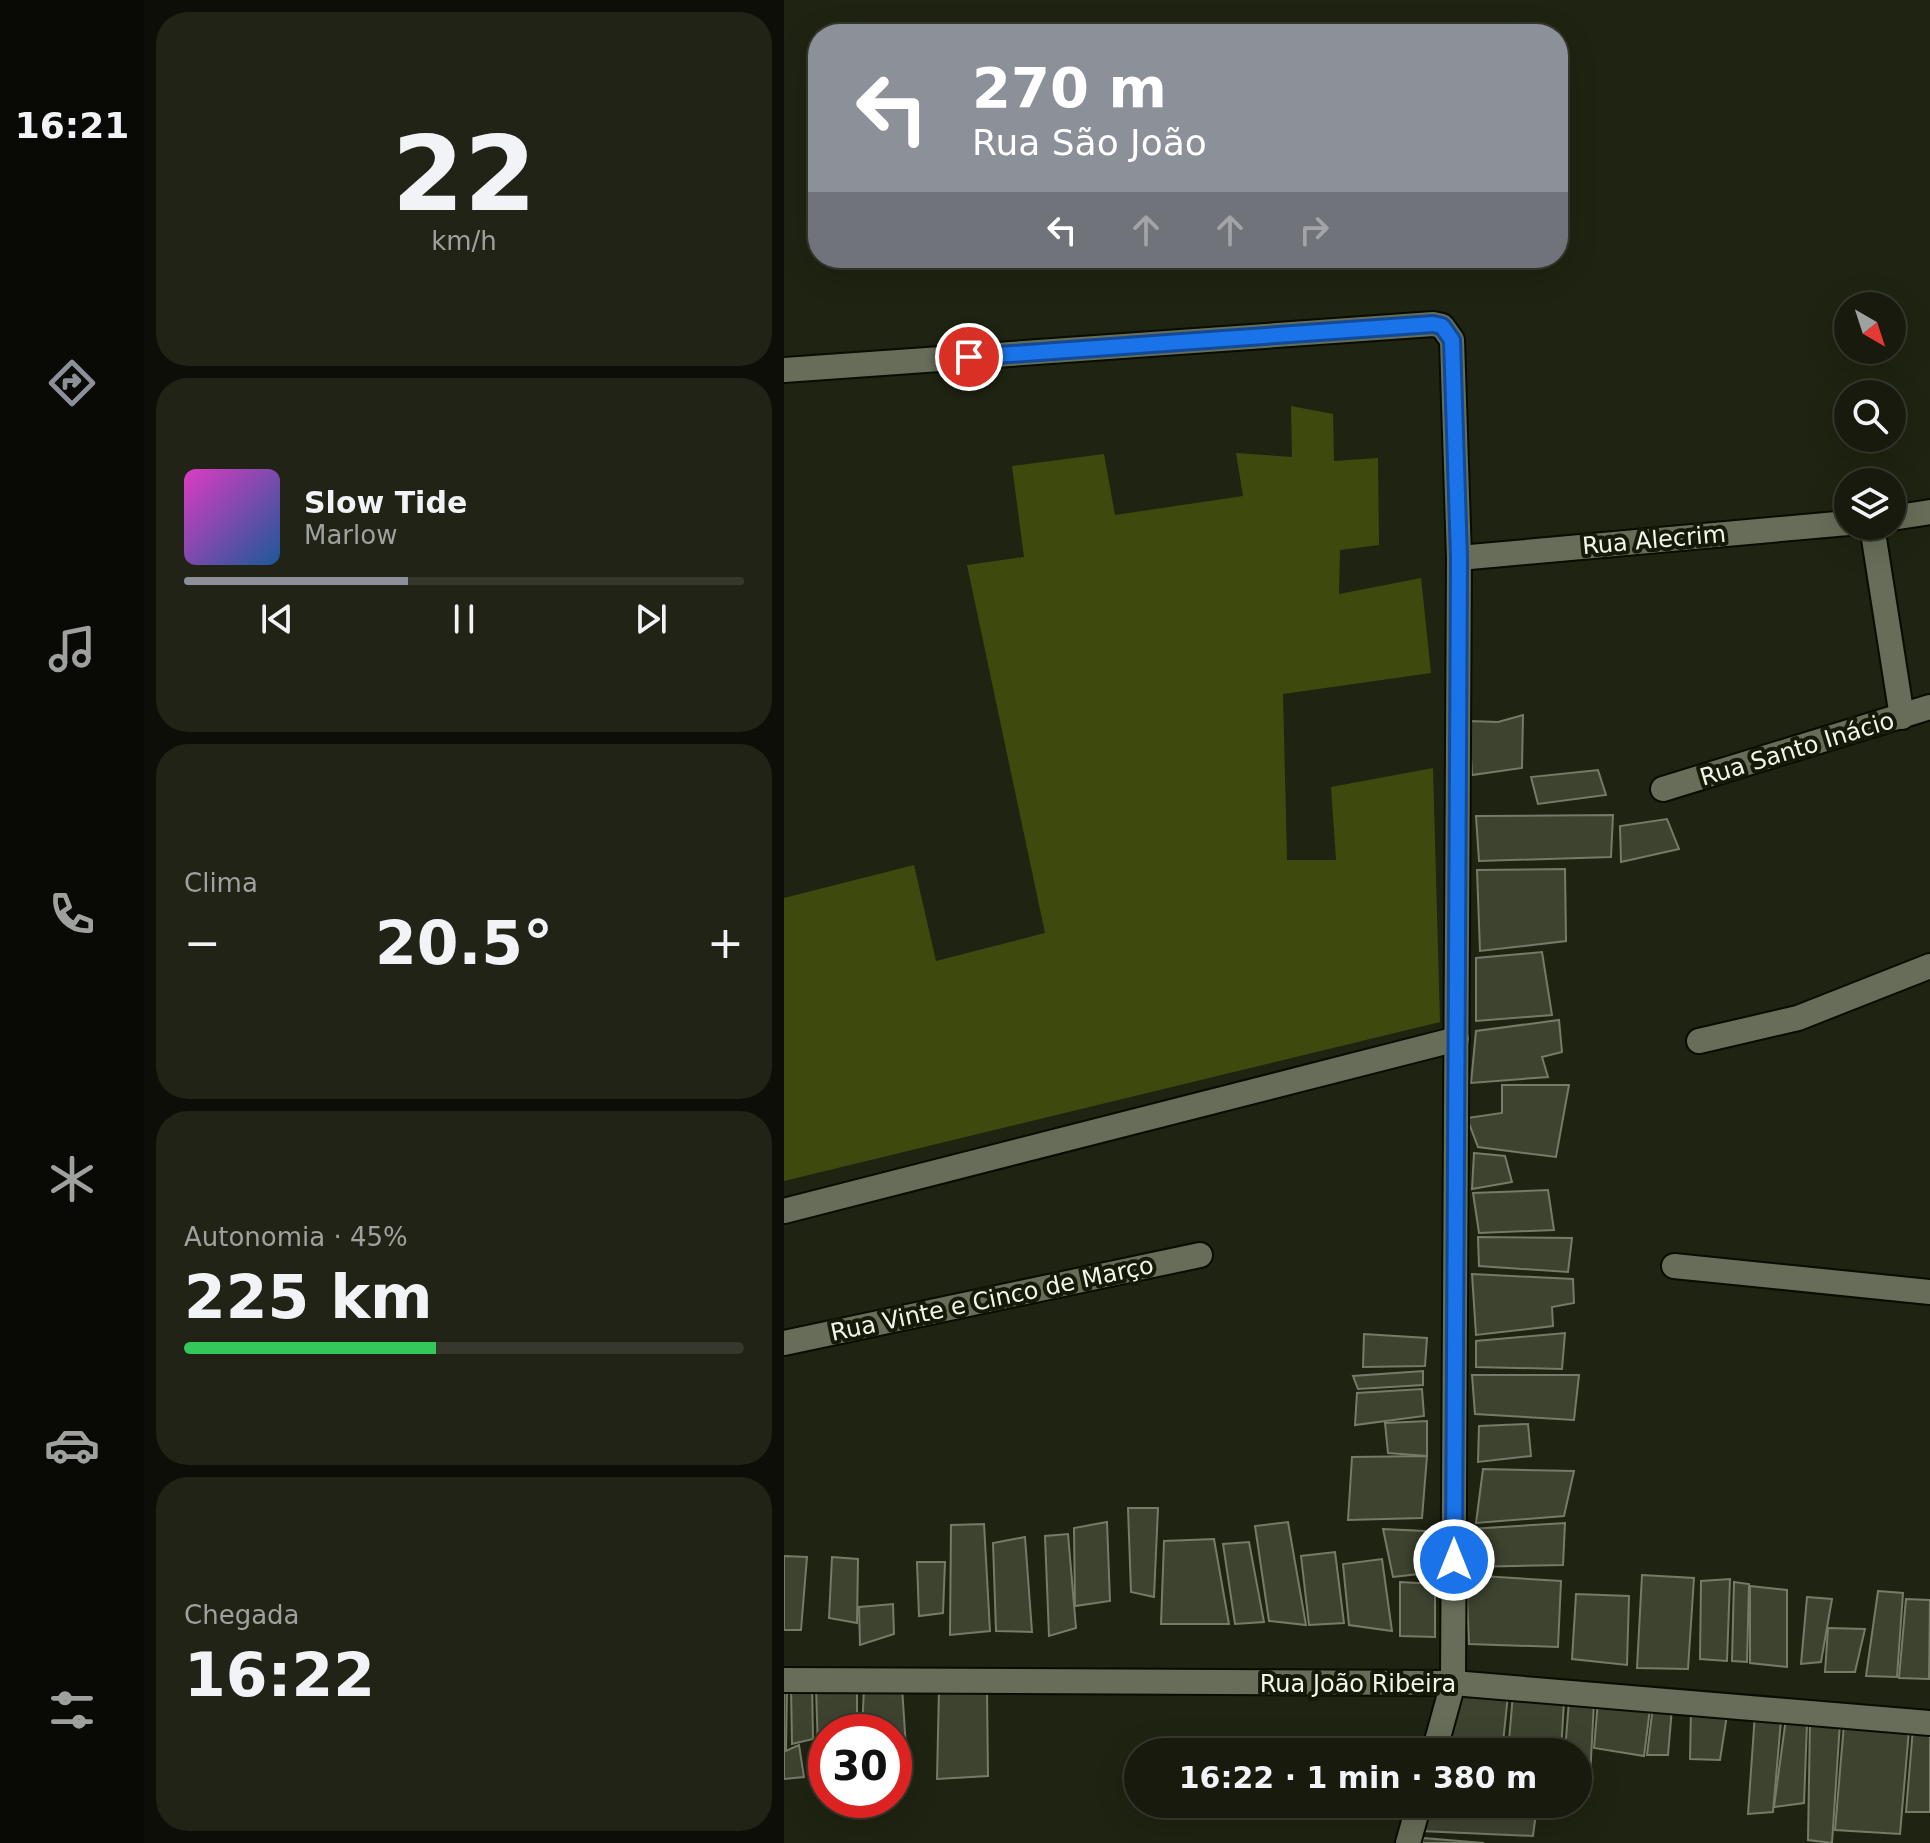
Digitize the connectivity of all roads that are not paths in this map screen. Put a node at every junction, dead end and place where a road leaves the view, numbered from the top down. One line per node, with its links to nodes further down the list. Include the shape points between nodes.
1 (784, 370): 6 (street, via 1442,326 1452,340)
2 (1930, 512): 3 (street)
3 (1906, 516)
4 (1834, 524): 6 (street, Rua Alecrim)
5 (1874, 540): 8 (street)
6 (1459, 558): 11 (street)
7 (1930, 707): 8 (street, Rua Santo Inácio)
8 (1902, 717): 9 (street, Rua Santo Inácio)
9 (1663, 789)
10 (1930, 966): 12 (street, via 1798,1018)
11 (1457, 1039): 13 (street); 19 (street)
12 (1699, 1041)
13 (784, 1211)
14 (1200, 1255): 17 (street, Rua Vinte e Cinco de Março)
15 (1674, 1266): 16 (street)
16 (1930, 1292)
17 (784, 1343)
18 (784, 1680): 19 (street, Rua João Ribeira)
19 (1453, 1683): 20 (street, Rua João Ribeira); 21 (street)
20 (1930, 1723)
21 (1438, 1738)
22 (1415, 1818): 23 (street)
23 (1408, 1843)

